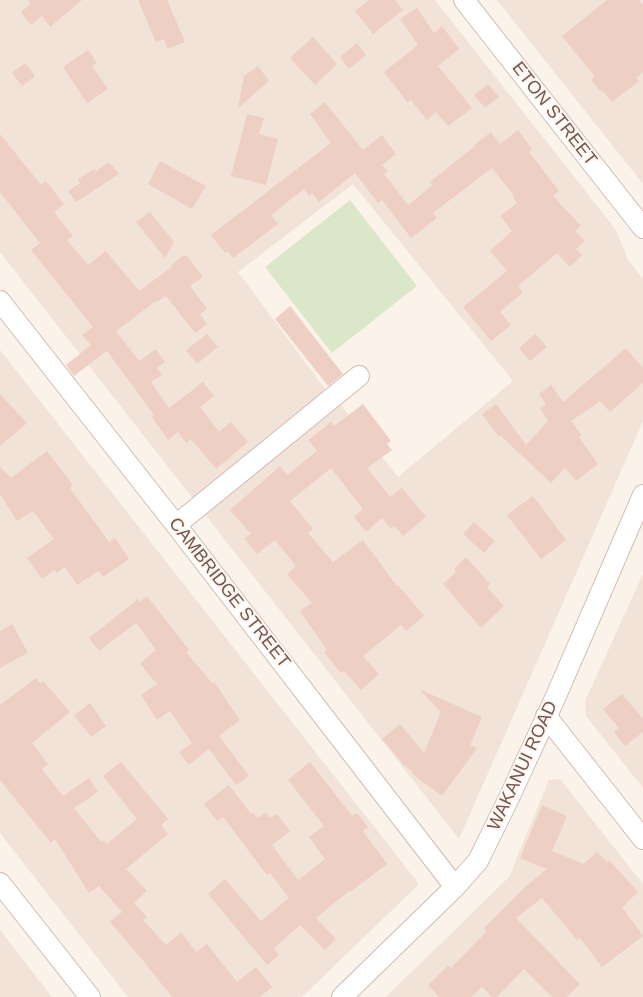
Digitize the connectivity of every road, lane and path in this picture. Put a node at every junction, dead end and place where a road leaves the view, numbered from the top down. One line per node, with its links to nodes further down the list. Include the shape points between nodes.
1 (464, 0): 2 (street, ETON STREET)
2 (643, 228)
3 (0, 301): 6 (street, CAMBRIDGE STREET)
4 (359, 376): 6 (street)
5 (643, 495): 7 (street, WAKANUI ROAD)
6 (176, 525): 10 (street, CAMBRIDGE STREET)
7 (546, 716): 8 (street); 10 (street, WAKANUI ROAD, via 478,861)
8 (643, 839)
9 (0, 883): 11 (street)
10 (455, 887): 12 (street, WAKANUI ROAD)
11 (90, 997)
12 (342, 997)

